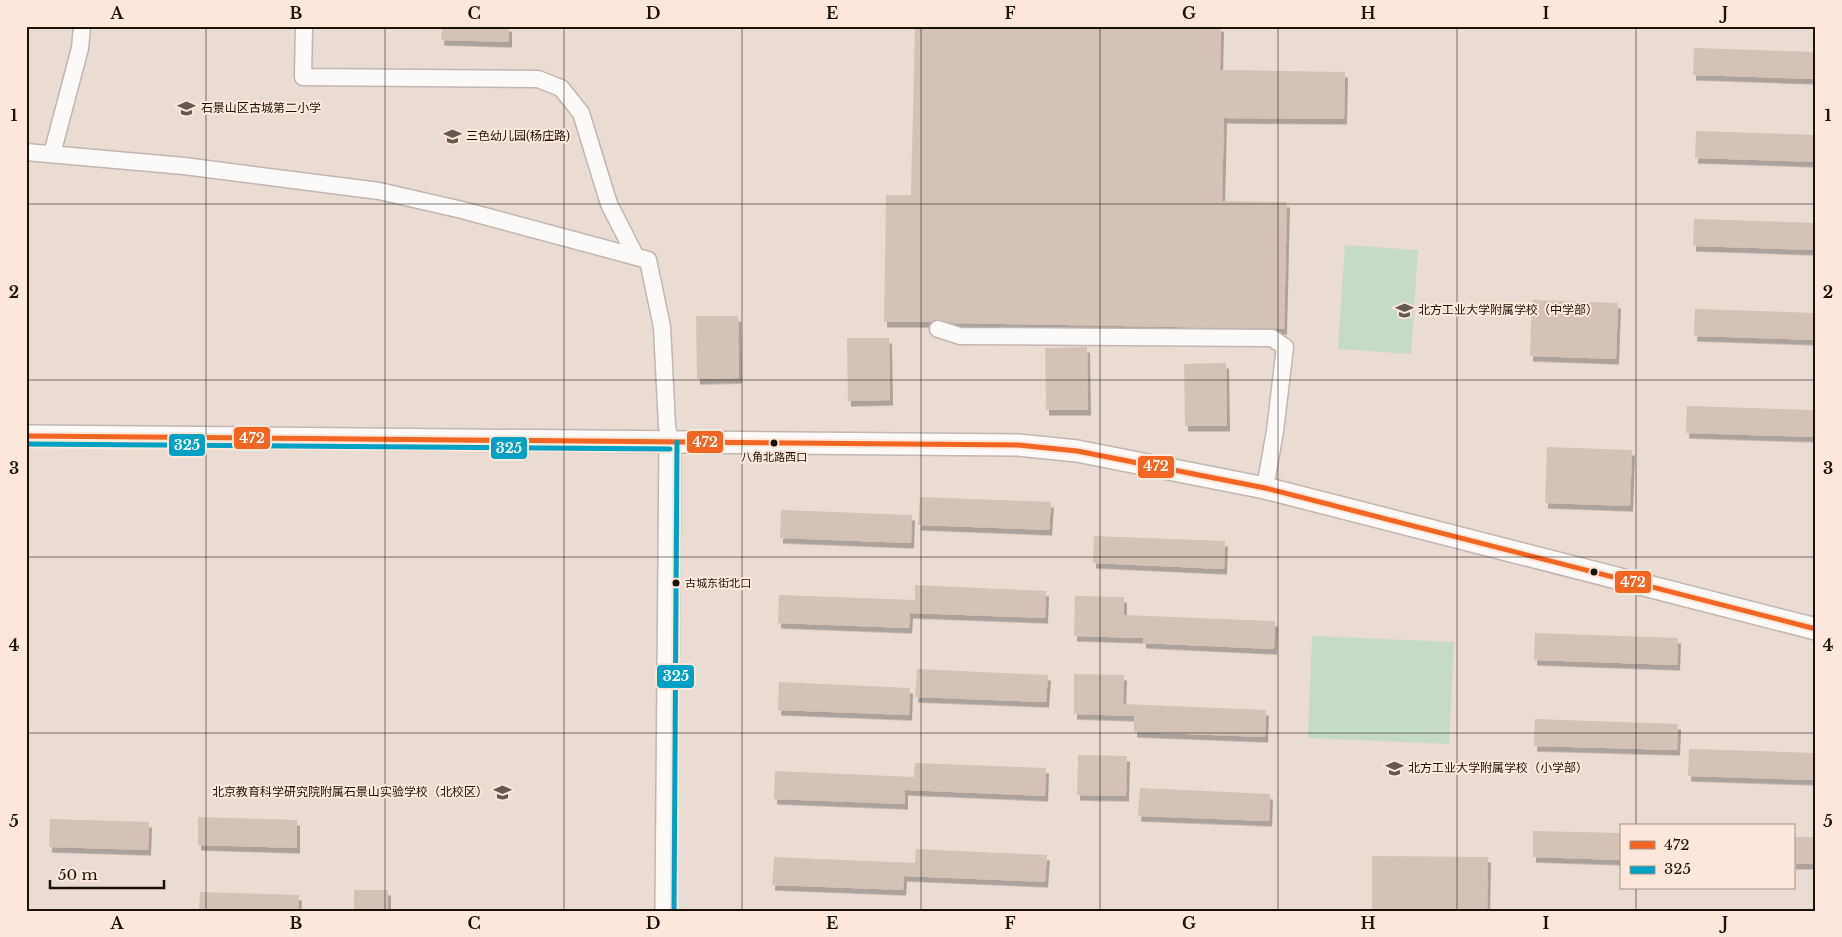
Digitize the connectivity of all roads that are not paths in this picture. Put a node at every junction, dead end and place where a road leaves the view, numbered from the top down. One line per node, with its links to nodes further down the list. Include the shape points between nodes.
1 (82, 26): 4 (street, via 80,48)
2 (304, 26): 5 (street, via 303,77 538,78 561,88 582,113 609,204)
3 (26, 152): 4 (street)
4 (52, 154): 5 (street, via 184,166 379,191)
5 (636, 257): 8 (street, via 648,260 662,327)
6 (938, 329): 9 (street, via 960,336 1272,338 1284,347)
7 (26, 436): 8 (street)
8 (670, 442): 9 (street, via 1018,445 1077,451); 11 (street)
9 (1265, 488): 10 (street)
10 (1816, 629)
11 (666, 911)

